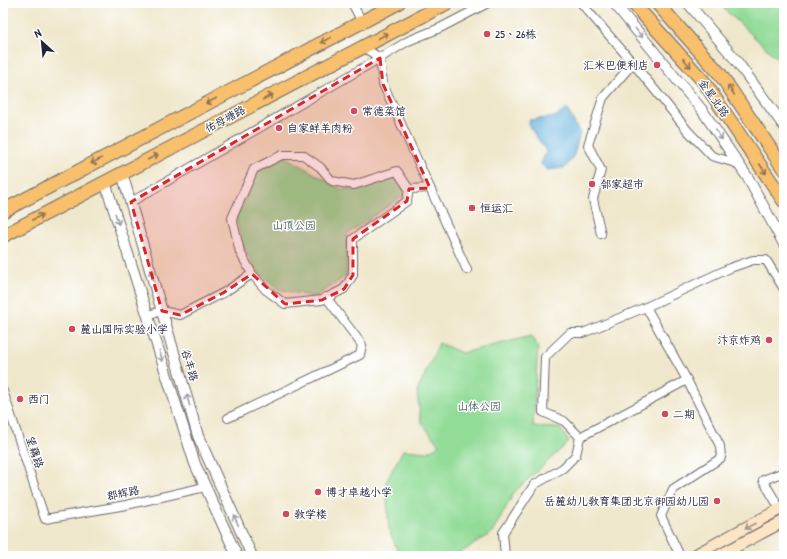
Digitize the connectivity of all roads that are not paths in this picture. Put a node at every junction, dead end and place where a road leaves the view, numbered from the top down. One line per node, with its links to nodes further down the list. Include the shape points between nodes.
1 (352, 3): 10 (street)
2 (398, 3): 10 (main road, 佑母塘路)
3 (447, 3): 11 (main road, 佑母塘路, one-way to 3)
4 (488, 3): 12 (street, via 408,41)
5 (581, 3): 13 (street)
6 (614, 3): 15 (street, one-way to 15, via 702,110)
7 (633, 3): 21 (main road, 金星北路, one-way to 21, via 704,82)
8 (657, 3): 16 (main road, 金星北路, one-way to 8, via 720,74)
9 (688, 3): 14 (street, via 740,65)
10 (362, 22): 23 (main road, 佑母塘路, one-way to 23)
11 (363, 46): 12 (street); 17 (main road, 佑母塘路, one-way to 11)
12 (380, 58): 19 (street, via 383,84); 22 (street)
13 (633, 63): 15 (street, via 688,131 712,156); 24 (street, via 603,98 588,145 601,170 593,199)
14 (784, 126)
15 (739, 164): 26 (street)
16 (784, 169)
17 (122, 173): 18 (main road, 佑母塘路); 22 (street, 谷丰路)
18 (105, 182): 25 (main road, 佑母塘路, one-way to 18); 33 (street, one-way to 33)
19 (430, 188): 20 (street); 27 (street)
20 (409, 189): 28 (street, via 397,171 354,185 332,181 320,166 303,155 282,155 254,169 232,218 240,252); 30 (street, via 407,201 354,239 353,275 344,289)
21 (784, 201)
22 (130, 202): 32 (street, 谷丰路, one-way to 22)
23 (3, 211)
24 (601, 234)
25 (3, 236)
26 (784, 244)
27 (467, 270)
28 (252, 274): 30 (street, via 266,290 285,304); 32 (street, via 223,293 180,315)
29 (784, 289): 31 (street, via 766,260 753,260)
30 (326, 298): 36 (street, via 362,345 360,355)
31 (646, 306): 34 (street); 37 (street, via 583,333 570,333 545,356 543,412 564,421)
32 (162, 311): 33 (street); 44 (street, 谷丰路, one-way to 32, via 198,436)
33 (148, 315): 39 (street, one-way to 39, via 195,464)
34 (687, 380): 37 (street); 46 (street, via 720,446 722,458 673,489 662,516)
35 (3, 391): 41 (street, 望藕路)
36 (228, 418)
37 (580, 437): 45 (street, via 576,454 563,468 534,485 503,533)
38 (784, 472): 40 (street, via 763,480)
39 (205, 487): 41 (street, 郡辉路, via 126,505); 43 (street)
40 (782, 508): 47 (main road, one-way to 47)
41 (45, 519)
42 (784, 521): 48 (main road)
43 (236, 556)
44 (252, 556)
45 (505, 556)
46 (680, 556)
47 (693, 556)
48 (718, 556)

